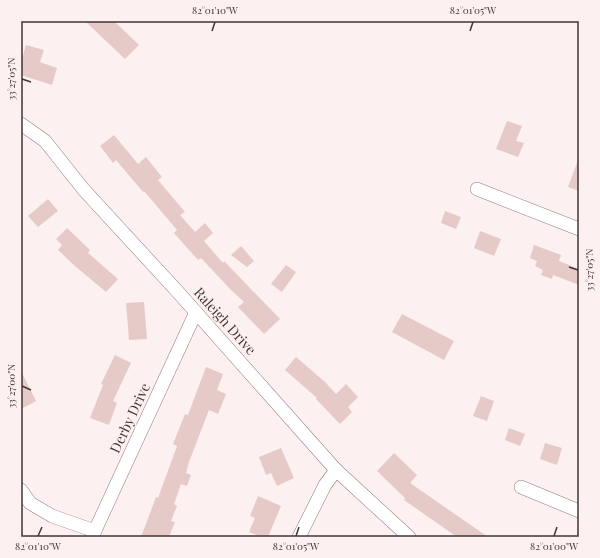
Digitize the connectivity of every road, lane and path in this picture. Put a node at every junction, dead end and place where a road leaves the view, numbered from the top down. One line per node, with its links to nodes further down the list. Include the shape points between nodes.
1 (21, 124): 4 (street, Raleigh Drive, via 45,141 84,190)
2 (477, 189): 3 (street)
3 (579, 229)
4 (196, 312): 5 (street, Raleigh Drive); 9 (street, Derby Drive)
5 (336, 470): 10 (street, via 325,485); 11 (street, Raleigh Drive)
6 (520, 487): 8 (street)
7 (21, 490): 9 (street, via 30,503)
8 (579, 511)
9 (93, 534)
10 (299, 537)
11 (409, 537)

